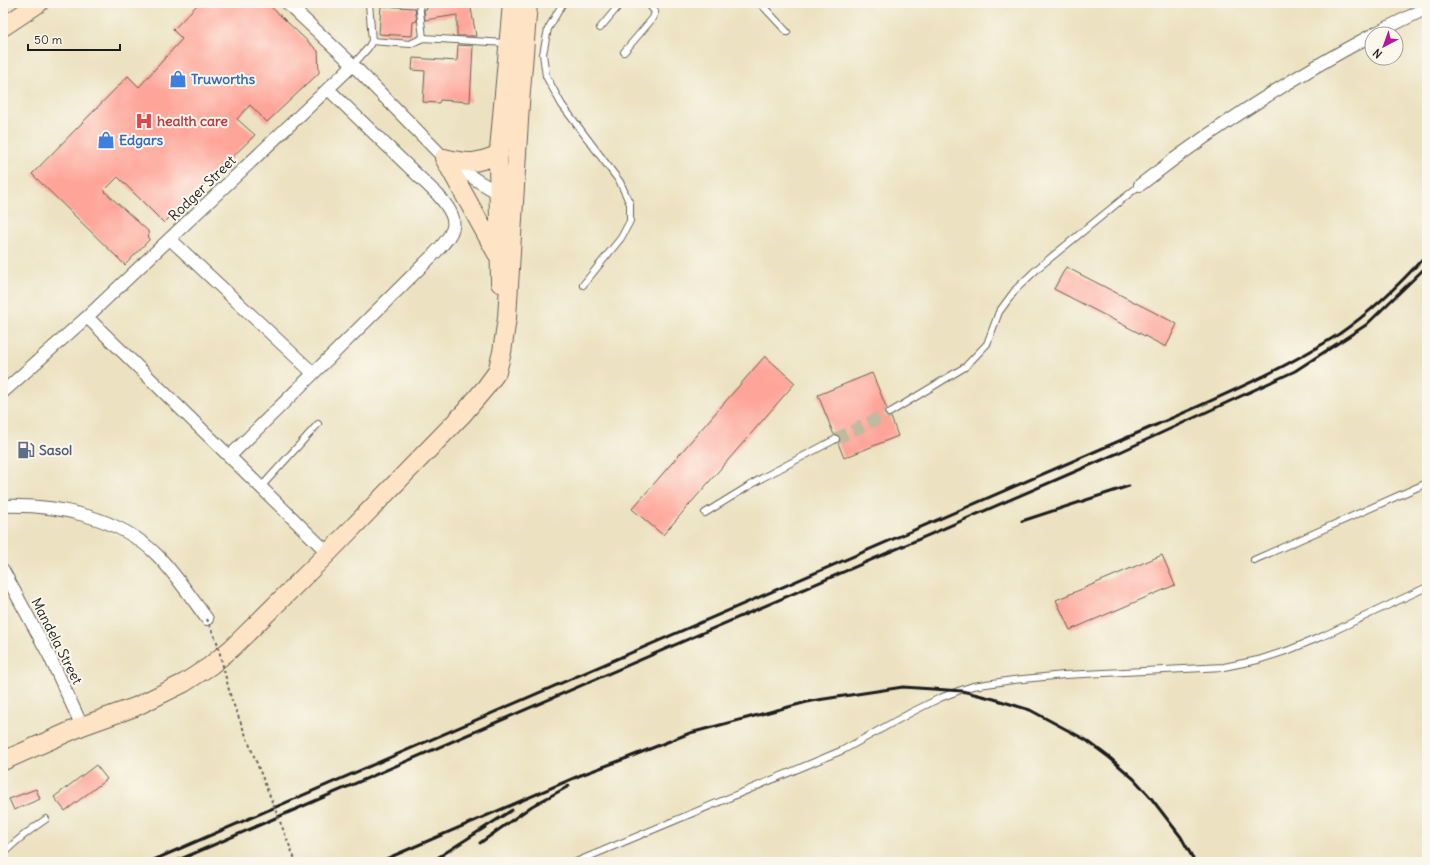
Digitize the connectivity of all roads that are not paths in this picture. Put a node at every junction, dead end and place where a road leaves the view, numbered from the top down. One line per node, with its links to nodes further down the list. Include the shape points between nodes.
1 (39, 3): 12 (main road)
2 (287, 3): 21 (street)
3 (369, 3): 18 (lane)
4 (419, 3): 16 (lane)
5 (512, 3): 19 (main road)
6 (528, 3): 27 (main road)
7 (563, 3): 30 (lane, via 548,29 543,54 546,76 562,105 620,182 630,204 630,221 621,238)
8 (621, 3): 14 (lane)
9 (648, 3): 20 (lane, via 654,12 653,18)
10 (760, 3): 15 (lane)
11 (1427, 8): 13 (street)
12 (5, 23)
13 (1391, 26)
14 (600, 28)
15 (787, 32)
16 (423, 38): 18 (lane, via 410,44); 19 (lane)
17 (1364, 40): 25 (street, via 1323,61 1232,118)
18 (372, 41): 21 (lane)
19 (509, 43): 23 (main road)
20 (624, 52)
21 (353, 65): 22 (street, Rodger Street); 24 (street)
22 (328, 90): 28 (street, Rodger Street); 33 (street, via 438,195 448,206 454,227 448,240 435,254)
23 (499, 154): 24 (main road, via 470,163); 26 (main road)
24 (444, 158): 26 (street); 29 (main road)
25 (1140, 185): 35 (lane, via 1016,289 999,312 986,344 965,366)
26 (498, 193): 27 (street); 29 (main road)
27 (515, 197): 32 (main road)
28 (170, 239): 31 (street, Rodger Street); 33 (street)
29 (498, 256): 32 (main road, via 502,318)
30 (584, 285)
31 (87, 317): 34 (street, Rodger Street); 38 (street)
32 (505, 328): 43 (main road, via 496,372 486,387)
33 (313, 373): 38 (street)
34 (3, 392)
35 (889, 413)
36 (318, 424): 40 (lane)
37 (836, 439): 42 (lane, via 762,478)
38 (230, 456): 40 (street)
39 (1427, 483): 44 (lane)
40 (261, 487): 43 (street)
41 (3, 506): 47 (street, via 53,508 97,518 127,532 157,555)
42 (705, 513)
43 (328, 553): 48 (main road, via 232,648 210,666 184,683 136,707)
44 (1254, 560)
45 (4, 573): 48 (street, Mandela Street, via 49,655)
46 (1427, 586): 52 (lane, via 1323,636 1258,660 1224,667 1071,674 973,686 912,712 836,753)
47 (207, 619)
48 (82, 726): 49 (main road)
49 (3, 761)
50 (46, 819): 51 (lane, via 19,838)
51 (3, 854)
52 (576, 862)

